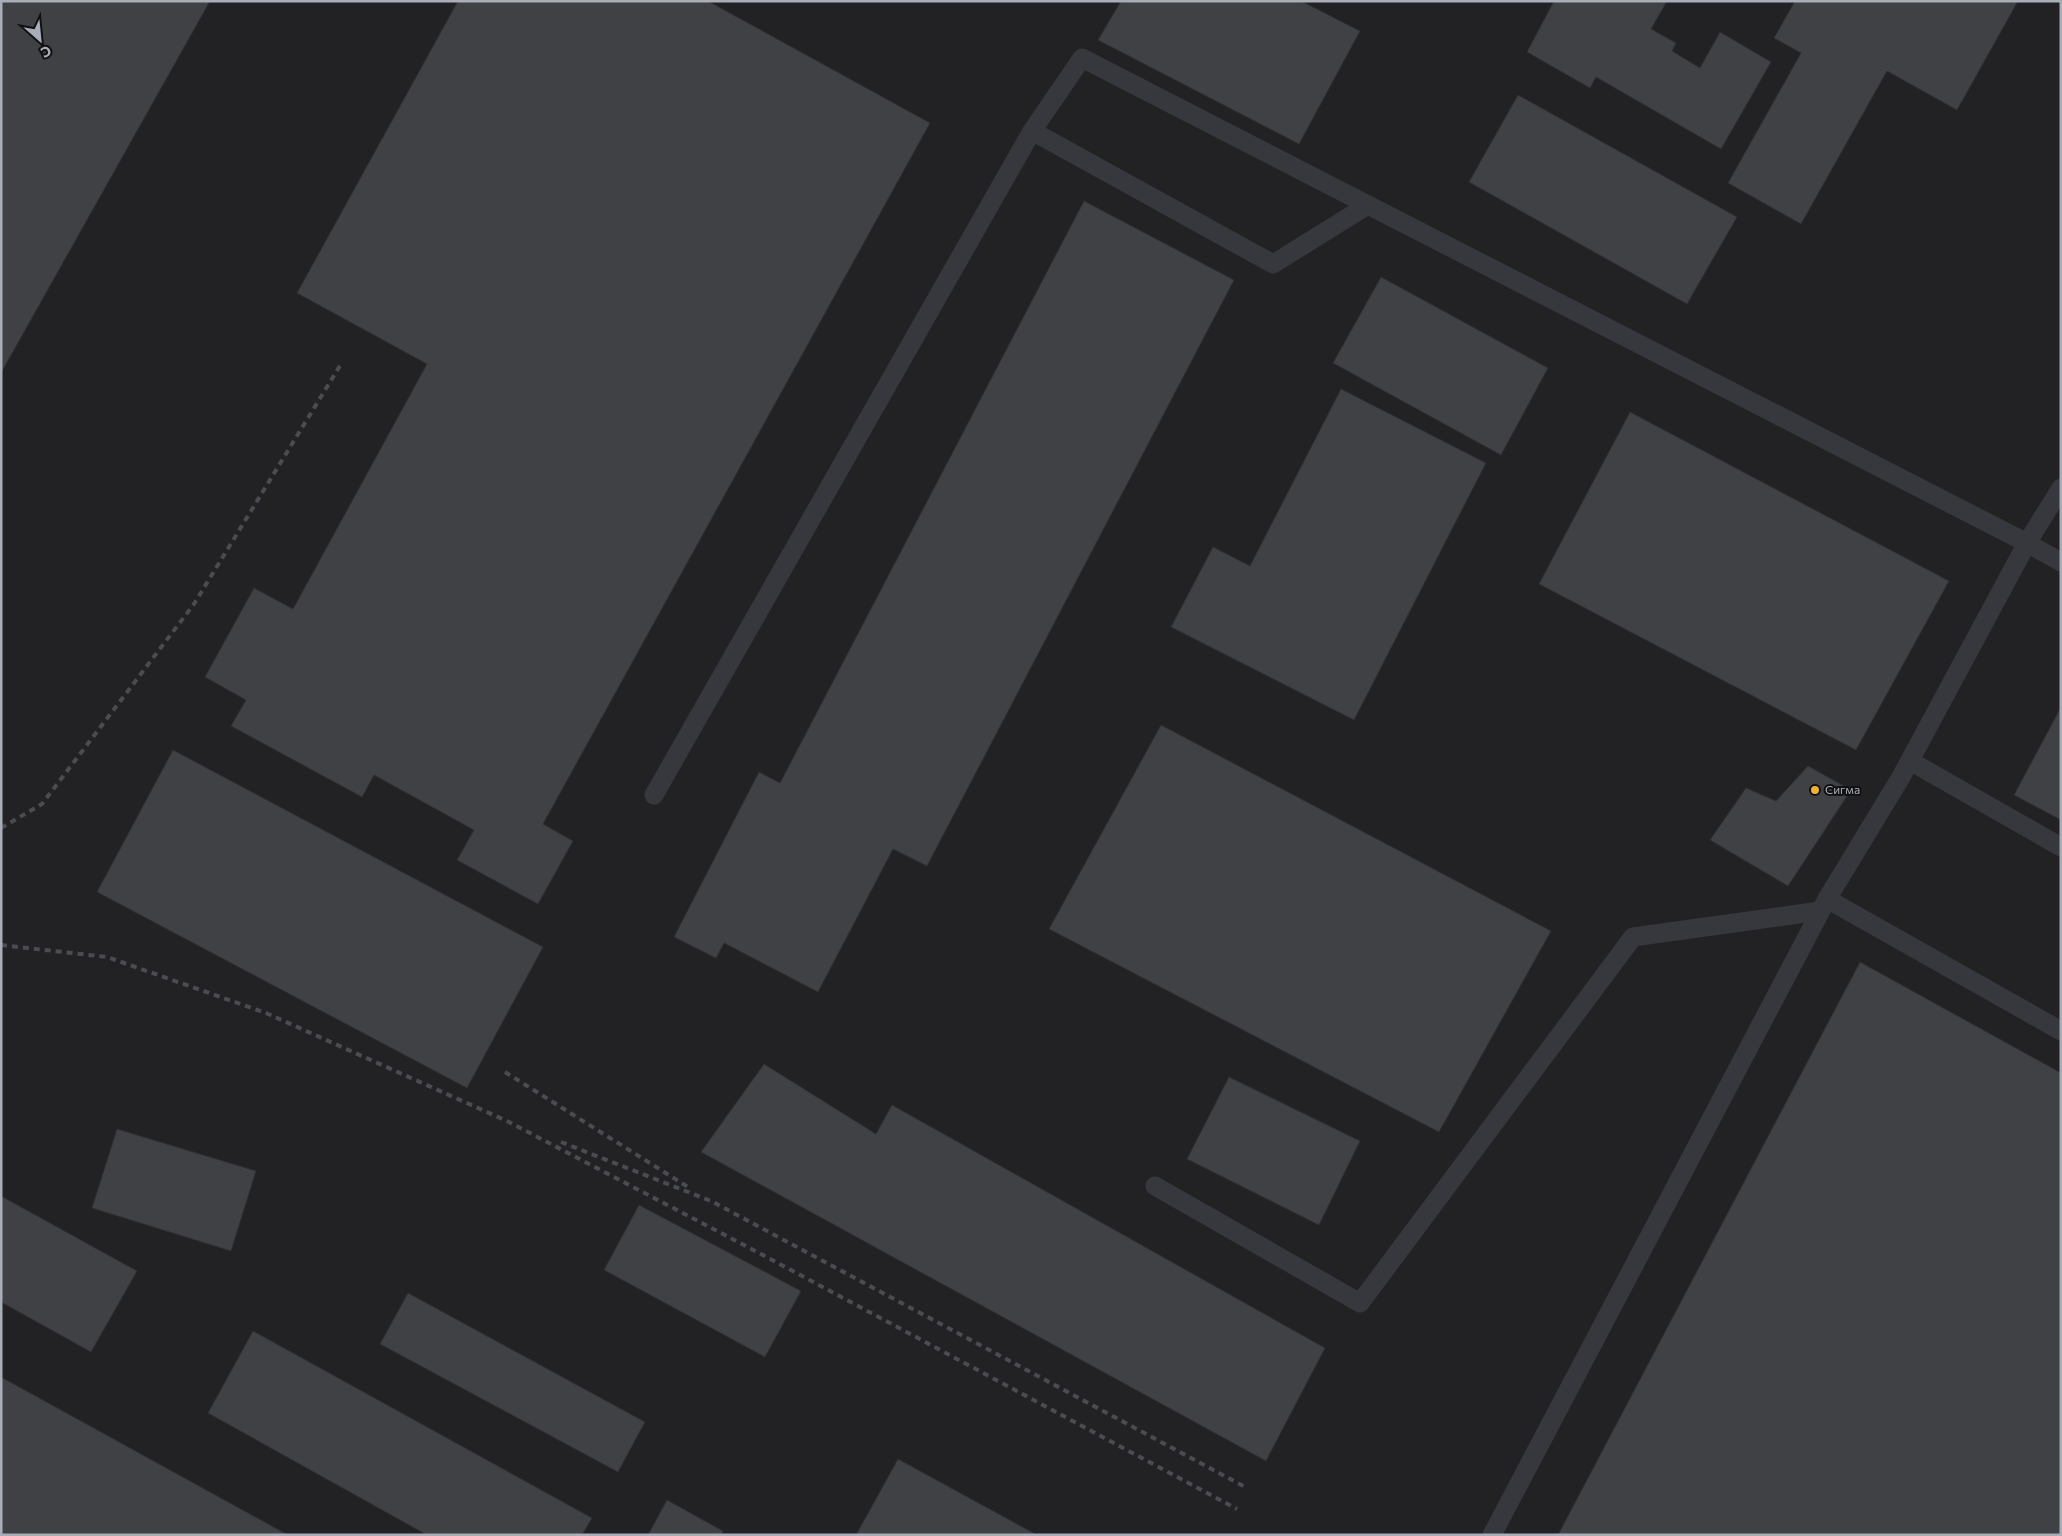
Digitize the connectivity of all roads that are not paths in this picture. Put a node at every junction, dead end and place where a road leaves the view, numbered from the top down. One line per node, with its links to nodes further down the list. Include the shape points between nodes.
1 (1032, 131): 2 (lane, via 1273,264); 2 (lane, via 1082,58); 7 (lane)
2 (1368, 205): 4 (lane)
3 (2061, 488): 4 (lane)
4 (2027, 543): 5 (lane); 6 (lane)
5 (2061, 562)
6 (1910, 761): 8 (lane); 9 (lane)
7 (654, 795)
8 (2061, 847)
9 (1824, 905): 10 (lane); 11 (lane, via 1633,937 1360,1303); 12 (lane)
10 (2061, 1031)
11 (1155, 1186)
12 (1492, 1535)

